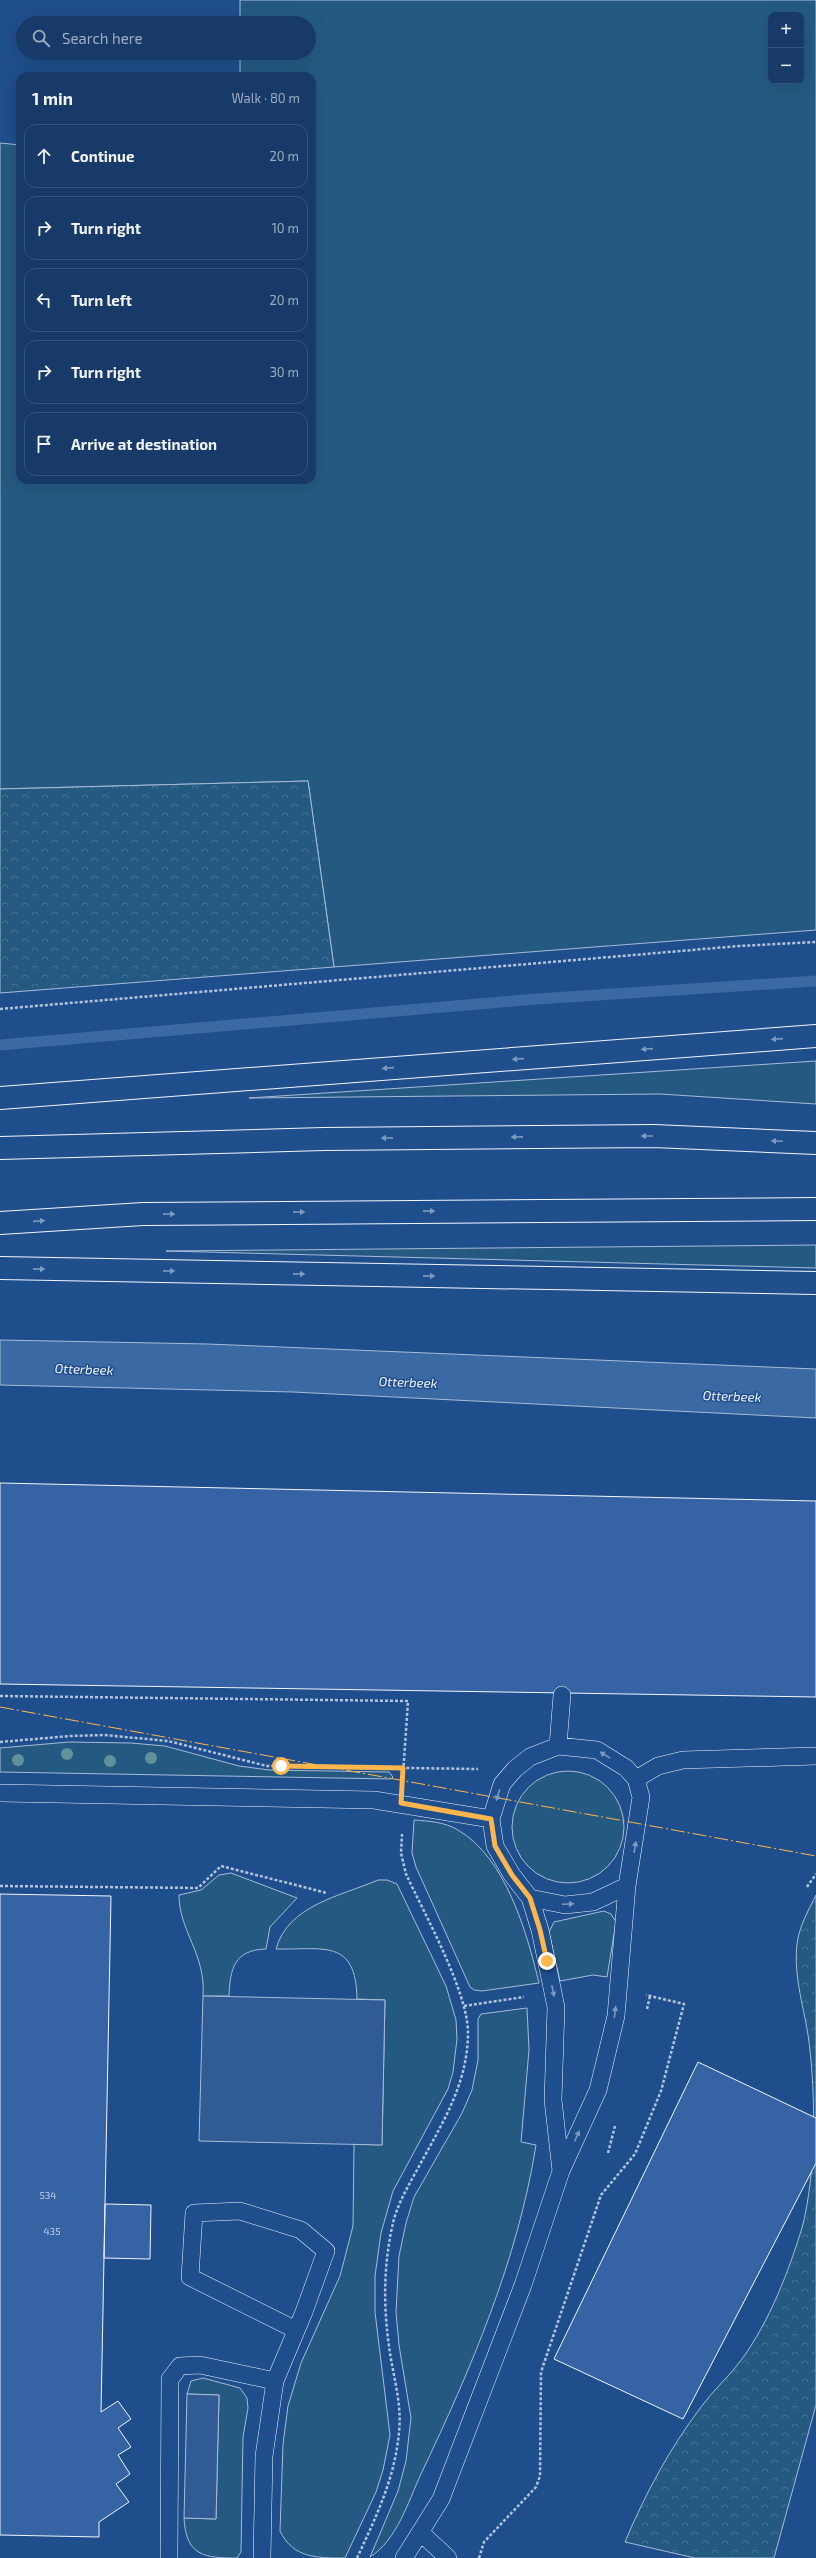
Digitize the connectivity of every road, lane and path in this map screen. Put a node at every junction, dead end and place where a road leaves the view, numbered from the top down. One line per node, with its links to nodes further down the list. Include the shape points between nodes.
1 (816, 942): 2 (path)
2 (0, 1009)
3 (816, 1036): 4 (highway, one-way to 4)
4 (0, 1098)
5 (816, 1143): 6 (highway, one-way to 6, via 654,1136 324,1139)
6 (0, 1148)
7 (816, 1209): 8 (highway, one-way to 7, via 143,1214)
8 (0, 1223)
9 (0, 1268): 10 (highway, one-way to 10)
10 (816, 1283)
11 (562, 1695): 14 (lane)
12 (0, 1696): 16 (path, via 408,1701)
13 (0, 1742): 16 (path, via 104,1735 168,1741 267,1766)
14 (558, 1746): 17 (lane, via 530,1757); 18 (lane, one-way to 14, via 626,1768 597,1750)
15 (816, 1756): 18 (lane, via 683,1760 658,1766)
16 (403, 1768): 17 (path); 20 (path)
17 (515, 1769): 21 (lane, one-way to 21, via 502,1784)
18 (636, 1779): 24 (lane, one-way to 18, via 642,1797)
19 (0, 1793): 20 (lane, via 374,1800)
20 (401, 1803): 21 (lane); 35 (path, via 404,1820 401,1848 406,1874 460,1995 468,2031 465,2067 454,2101 407,2188 394,2220 385,2290 386,2328 399,2408 399,2430 388,2489)
21 (491, 1819): 27 (lane, via 495,1846 512,1875)
22 (816, 1874): 25 (path)
23 (0, 1886): 26 (path, via 198,1888 221,1866)
24 (627, 1886): 27 (lane, one-way to 24, via 565,1905 593,1902); 29 (lane, one-way to 24, via 598,2090 614,2024)
25 (807, 1887)
26 (327, 1893)
27 (530, 1898): 29 (lane, one-way to 29, via 540,1930 556,2007 553,2100)
28 (650, 1996): 38 (path, via 684,2004 661,2091 635,2154 601,2195 541,2372 540,2476 536,2487 484,2542)
29 (561, 2172): 32 (lane, via 523,2285 441,2499)
30 (296, 2330): 30 (lane, via 326,2251 301,2230 240,2211 194,2213 190,2277); 31 (lane)
31 (275, 2381): 33 (lane, via 200,2365 180,2366 170,2379); 34 (lane, via 264,2456)
32 (420, 2532): 36 (lane); 37 (lane)
33 (170, 2558)
34 (262, 2558)
35 (357, 2558)
36 (404, 2558)
37 (448, 2558)
38 (479, 2558)

